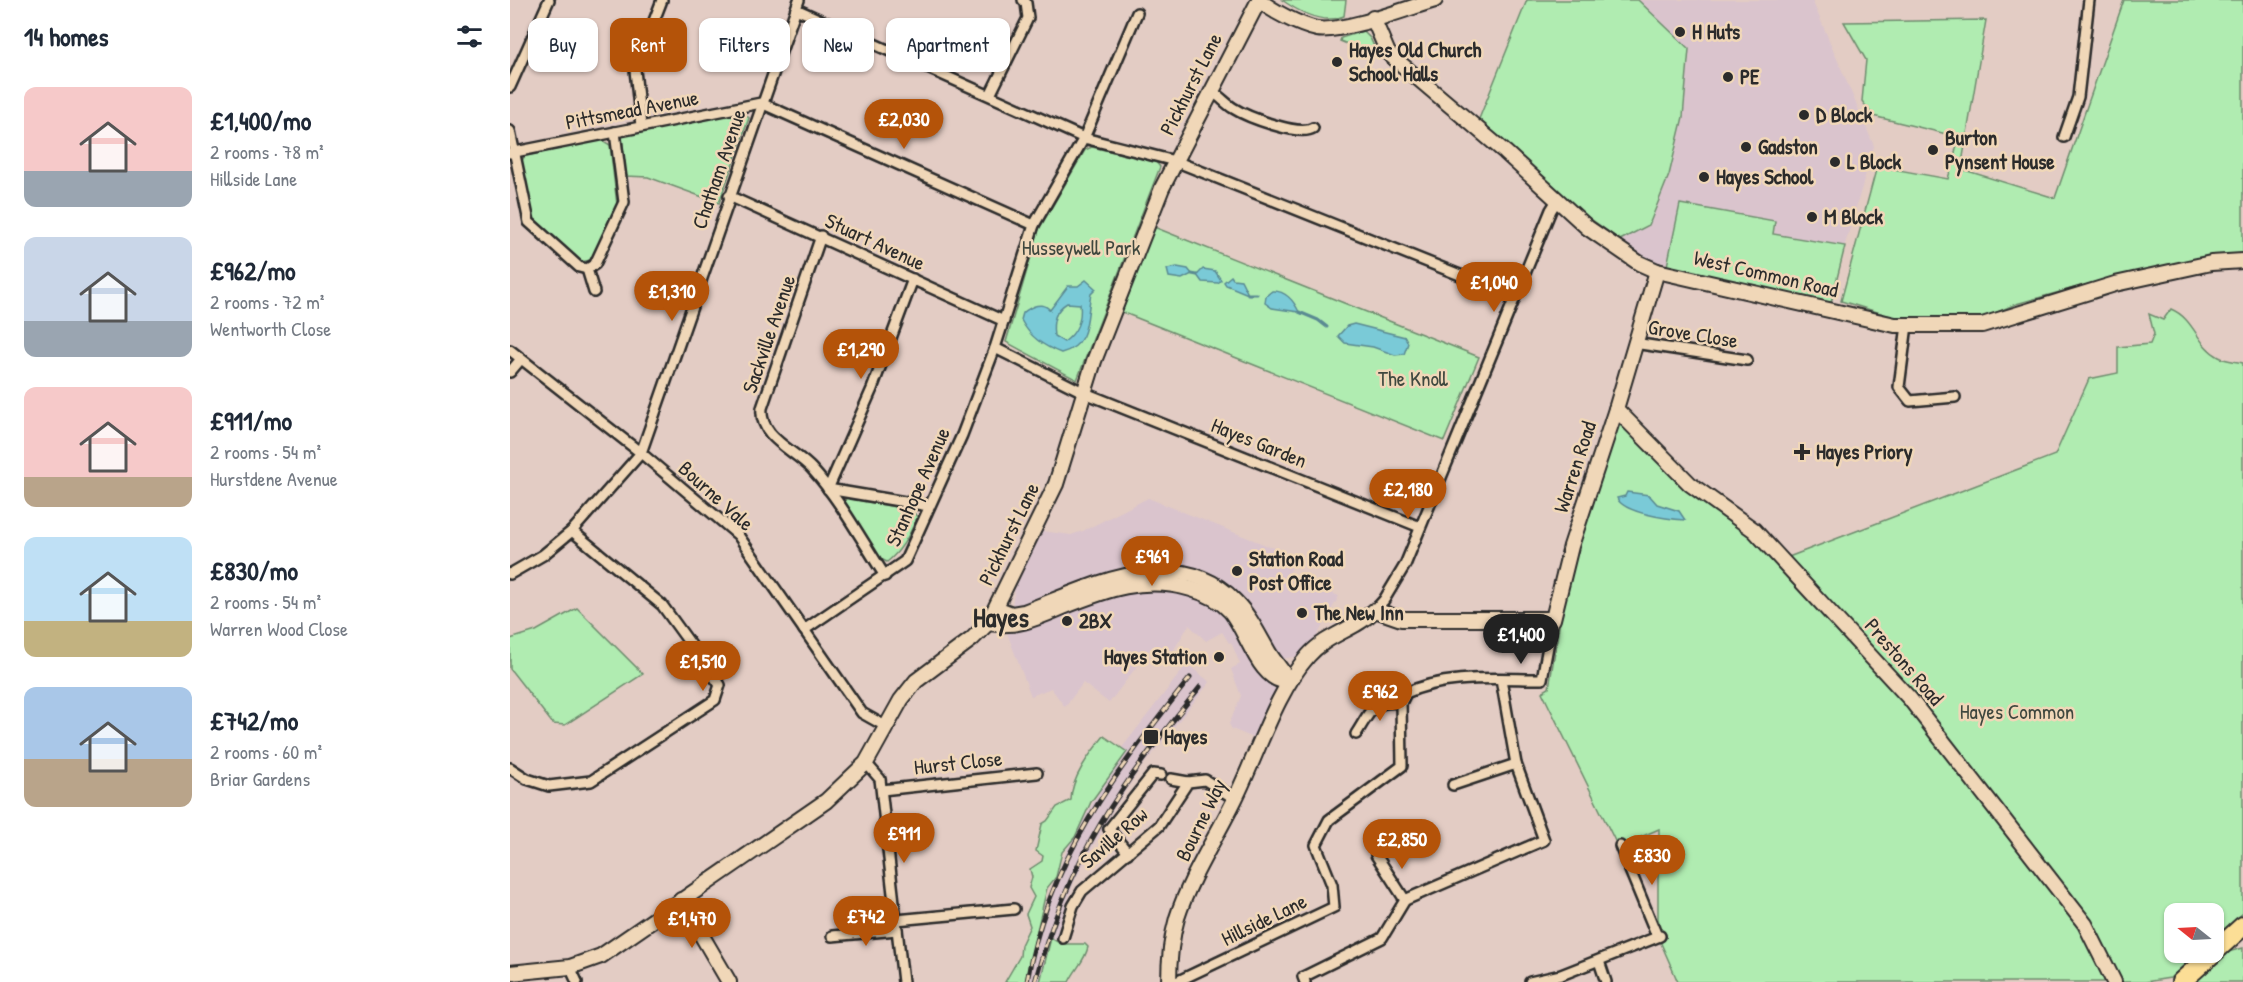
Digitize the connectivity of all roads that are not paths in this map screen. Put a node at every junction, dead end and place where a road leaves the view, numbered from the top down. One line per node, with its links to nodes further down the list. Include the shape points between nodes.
1 (549, 0): 10 (street)
2 (662, 0): 14 (street, via 635,70)
3 (1023, 0): 12 (street, via 1028,18)
4 (1259, 0): 9 (street, via 1318,29 1339,28); 11 (street, Pickhurst Lane)
5 (1435, 0): 9 (street)
6 (2089, 0): 18 (street, via 2078,97)
7 (798, 4): 12 (street); 13 (street, Chatham Avenue)
8 (1137, 13): 19 (street, Stanhope Avenue)
9 (1373, 18): 23 (street, West Common Road, via 1388,53)
10 (510, 87)
11 (1211, 92): 15 (street, via 1233,108 1272,124 1306,131); 21 (street, Pickhurst Lane)
12 (990, 95): 19 (street)
13 (761, 103): 14 (street, Pittsmead Avenue); 22 (street, Chatham Avenue); 24 (street)
14 (641, 126): 17 (street, Pittsmead Avenue)
15 (1313, 128)
16 (510, 130): 20 (street)
17 (615, 132): 20 (street, Pittsmead Avenue); 27 (street, via 624,202 595,264)
18 (2064, 137)
19 (1083, 138): 21 (street); 24 (street, Stanhope Avenue)
20 (512, 152): 27 (street, via 529,222 579,267)
21 (1175, 161): 31 (street); 40 (street, Pickhurst Lane, via 1120,294)
22 (729, 196): 25 (street, Stuart Avenue); 43 (street, Chatham Avenue)
23 (1558, 199): 28 (street, West Common Road, via 1605,240); 31 (street)
24 (1034, 225): 32 (street, Stanhope Avenue)
25 (821, 236): 29 (street, Stuart Avenue); 44 (street, Sackville Avenue, via 761,420 767,430 812,468)
26 (2243, 261): 33 (street, West Common Road, via 2211,263 2115,284 1982,325)
27 (587, 269): 30 (street)
28 (1657, 271): 33 (street, West Common Road); 34 (street, Warren Road)
29 (913, 279): 32 (street, Stuart Avenue); 44 (street, via 872,389)
30 (594, 292)
31 (1515, 297): 46 (street)
32 (1004, 321): 35 (street, Stanhope Avenue)
33 (1907, 325): 41 (street, via 1899,387 1910,401)
34 (1634, 343): 38 (street, Grove Close); 42 (street, Warren Road)
35 (995, 348): 40 (street, Hayes Garden); 45 (street, Stanhope Avenue, via 962,435)
36 (510, 350): 37 (street, Bourne Vale)
37 (521, 359): 39 (street); 43 (street, Bourne Vale)
38 (1747, 360)
39 (510, 372)
40 (1085, 393): 46 (street, Hayes Garden); 50 (street, Pickhurst Lane, via 1056,484)
41 (1955, 397)
42 (1616, 409): 52 (street, Warren Road, via 1571,546); 89 (street, Prestons Road, via 1690,484 1754,530 1910,699 2085,924)
43 (641, 453): 47 (street, Chatham Avenue); 54 (street, Bourne Vale, via 738,535)
44 (828, 489): 45 (street); 49 (street, Sackville Avenue)
45 (929, 506): 49 (street, Stanhope Avenue, via 905,561)
46 (1420, 527): 51 (street, via 1397,581)
47 (572, 531): 48 (street, Chatham Avenue, via 543,555); 62 (street, via 662,605 720,685 715,700 591,781 549,786)
48 (510, 574)
49 (885, 576): 54 (street, Stanhope Avenue)
50 (996, 608): 53 (street, Pickhurst Lane); 56 (street, via 1012,614 1024,612 1130,573 1185,574 1216,586 1234,599)
51 (1375, 610): 52 (street, via 1401,619); 56 (street, Bourne Way, via 1319,644)
52 (1553, 619): 55 (street, Warren Road, via 1542,679)
53 (988, 622): 56 (street, via 1019,624 1126,585 1171,584 1221,603 1239,623 1269,675 1278,681); 58 (street, Pickhurst Lane, via 972,639 916,681)
54 (804, 630): 58 (street, Bourne Vale, via 862,712)
55 (1501, 679): 57 (street, via 1423,685 1406,693); 61 (street)
56 (1288, 681): 67 (street, Bourne Way)
57 (1401, 703): 59 (street, via 1375,704); 85 (street, Hillside Lane, via 1402,766 1329,820 1316,845 1332,885 1334,907)
58 (887, 727): 60 (street, Pickhurst Lane)
59 (1356, 734)
60 (866, 764): 66 (street, via 880,779); 71 (street, Pickhurst Lane, via 826,801)
61 (1516, 764): 65 (street); 72 (street, via 1544,840)
62 (510, 768)
63 (1038, 773): 66 (street, Hurst Close)
64 (1188, 782): 67 (street, via 1204,780); 69 (street, Saville Row, via 1159,826); 69 (street, via 1160,774 1109,829)
65 (1453, 785)
66 (882, 790): 74 (street)
67 (1235, 799): 84 (street, Bourne Way, via 1181,908 1172,943)
68 (1620, 846): 78 (street, via 1658,936)
69 (1128, 853): 77 (street, Saville Row, via 1082,891)
70 (1376, 855): 72 (street)
71 (681, 900): 79 (street, Pickhurst Lane, via 601,956); 82 (street)
72 (1405, 900): 86 (street, via 1382,938 1303,977)
73 (1014, 909): 74 (street)
74 (897, 925): 76 (street); 83 (street)
75 (2243, 926): 90 (highway)
76 (831, 936)
77 (1063, 938)
78 (1599, 961): 87 (street); 88 (street)
79 (570, 967): 80 (street, Pickhurst Lane); 81 (street)
80 (510, 973)
81 (577, 982)
82 (729, 982)
83 (903, 982)
84 (1169, 982)
85 (1176, 982)
86 (1305, 982)
87 (1530, 982)
88 (1606, 982)
89 (2114, 982)
90 (2181, 982)

